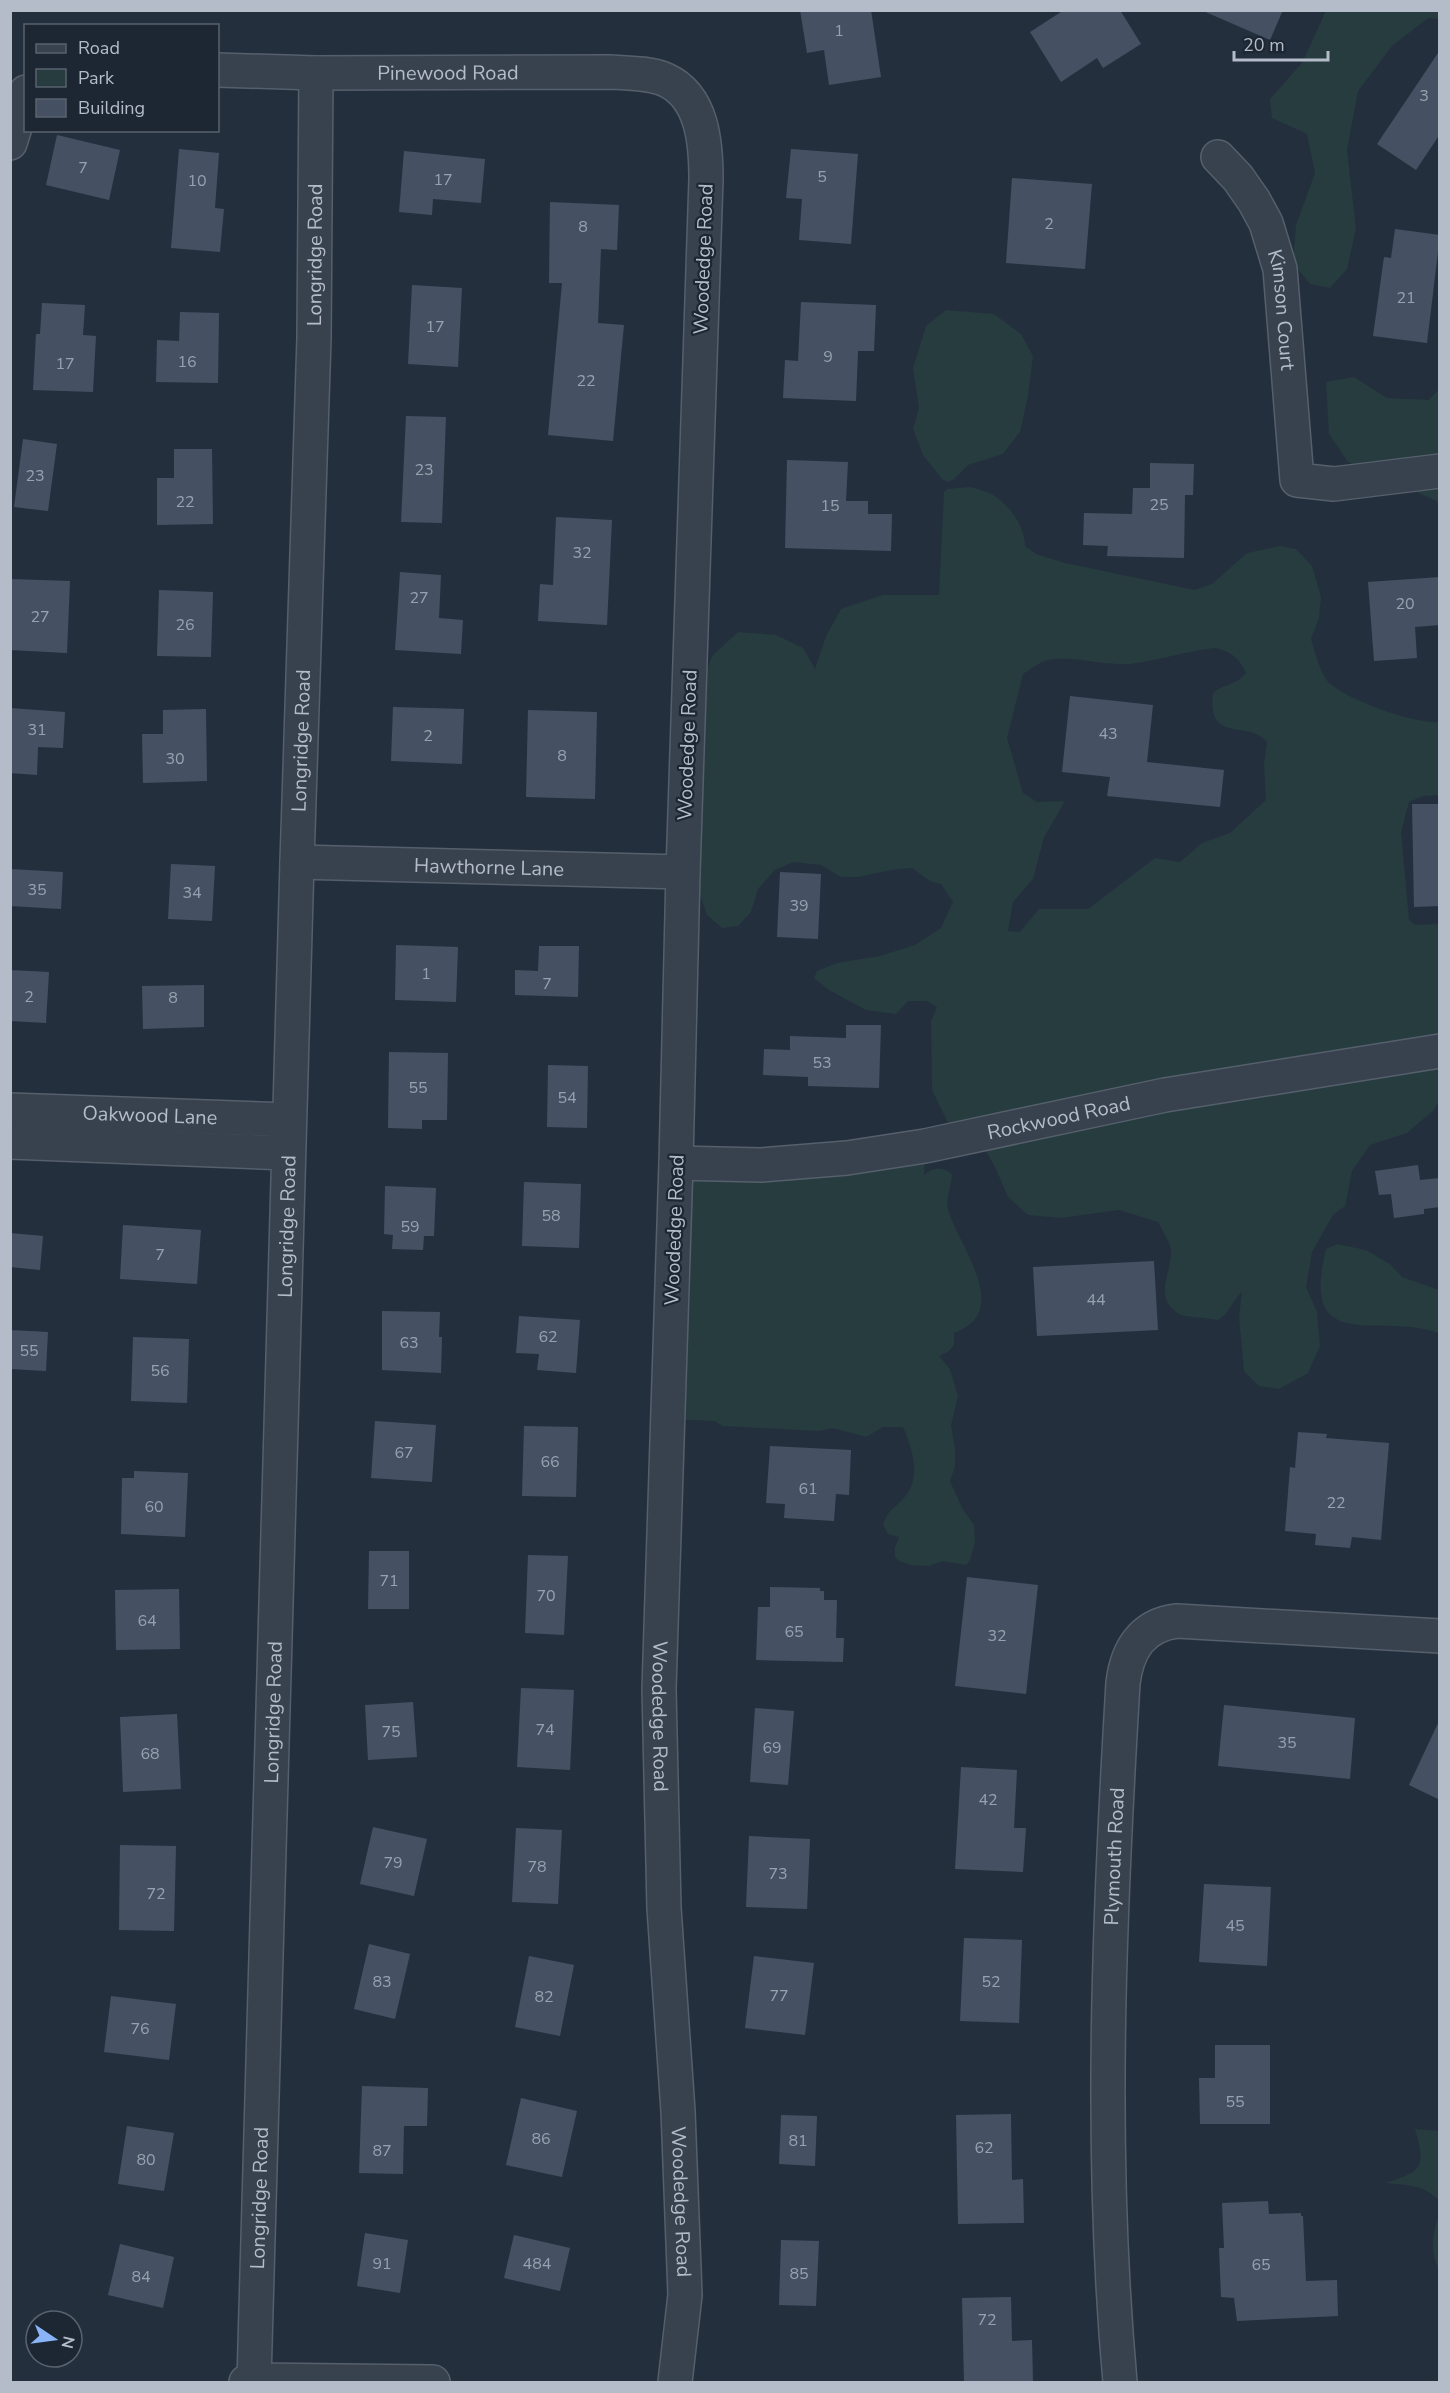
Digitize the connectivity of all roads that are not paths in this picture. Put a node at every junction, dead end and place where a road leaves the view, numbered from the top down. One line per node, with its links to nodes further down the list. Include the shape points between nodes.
1 (219, 70): 2 (street, Pinewood Road)
2 (316, 73): 3 (street, Pinewood Road, via 610,72 664,79); 8 (street, Longridge Road, via 314,338)
3 (676, 86): 9 (street, Woodedge Road, via 696,110 706,152)
4 (24, 98): 5 (street)
5 (10, 144)
6 (1218, 157): 7 (street, Kimson Court, via 1254,201 1266,223 1280,269 1297,480 1334,484)
7 (1440, 471)
8 (297, 862): 9 (street, Hawthorne Lane); 12 (street, Longridge Road)
9 (682, 873): 15 (street, Woodedge Road)
10 (1440, 1051): 15 (street, Rockwood Road, via 1165,1095 925,1146 848,1158 761,1165)
11 (10, 1110): 12 (street, Oakwood Lane)
12 (289, 1120): 14 (street, Longridge Road)
13 (10, 1142): 14 (street, Oakwood Lane)
14 (288, 1154): 17 (street, Longridge Road)
15 (676, 1163): 19 (street, Woodedge Road, via 659,1689 664,1908 685,2295)
16 (1440, 1636): 20 (street, Plymouth Road, via 1177,1621 1164,1622 1147,1631 1128,1659 1123,1683 1114,1831 1106,2082 1111,2262)
17 (250, 2381): 18 (street)
18 (433, 2382)
19 (675, 2382)
20 (1120, 2382)

